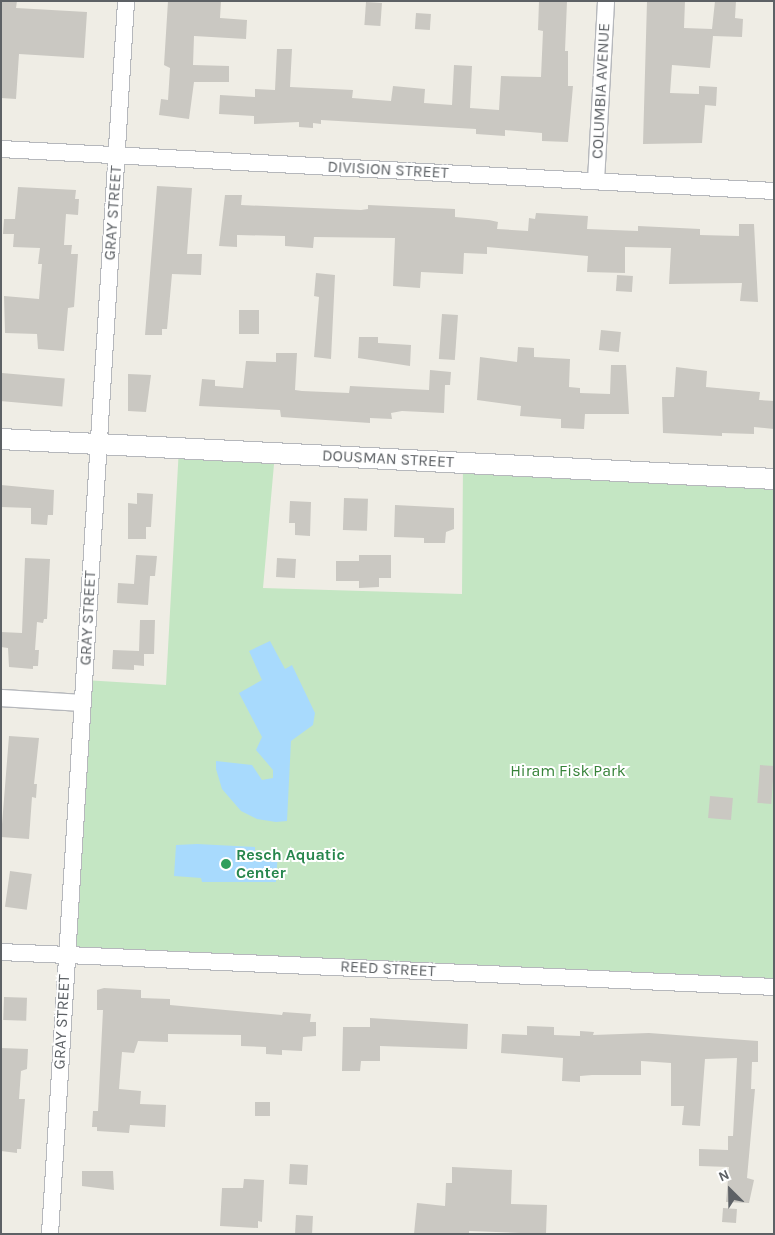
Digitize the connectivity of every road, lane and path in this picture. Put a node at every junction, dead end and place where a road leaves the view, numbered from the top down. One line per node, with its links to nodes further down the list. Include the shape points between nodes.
1 (126, 1): 4 (street, GRAY STREET)
2 (606, 1): 5 (street, COLUMBIA AVENUE)
3 (1, 149): 4 (street, DIVISION STREET)
4 (116, 155): 5 (street, DIVISION STREET); 8 (street, GRAY STREET)
5 (596, 181): 6 (street, DIVISION STREET)
6 (774, 191)
7 (1, 439): 8 (street, DOUSMAN STREET)
8 (98, 443): 9 (street, DOUSMAN STREET); 11 (street, GRAY STREET)
9 (774, 479)
10 (1, 698): 11 (street)
11 (83, 703): 13 (street, GRAY STREET)
12 (1, 952): 13 (street, REED STREET)
13 (66, 955): 14 (street, REED STREET); 15 (street, GRAY STREET)
14 (774, 987)
15 (50, 1234)

